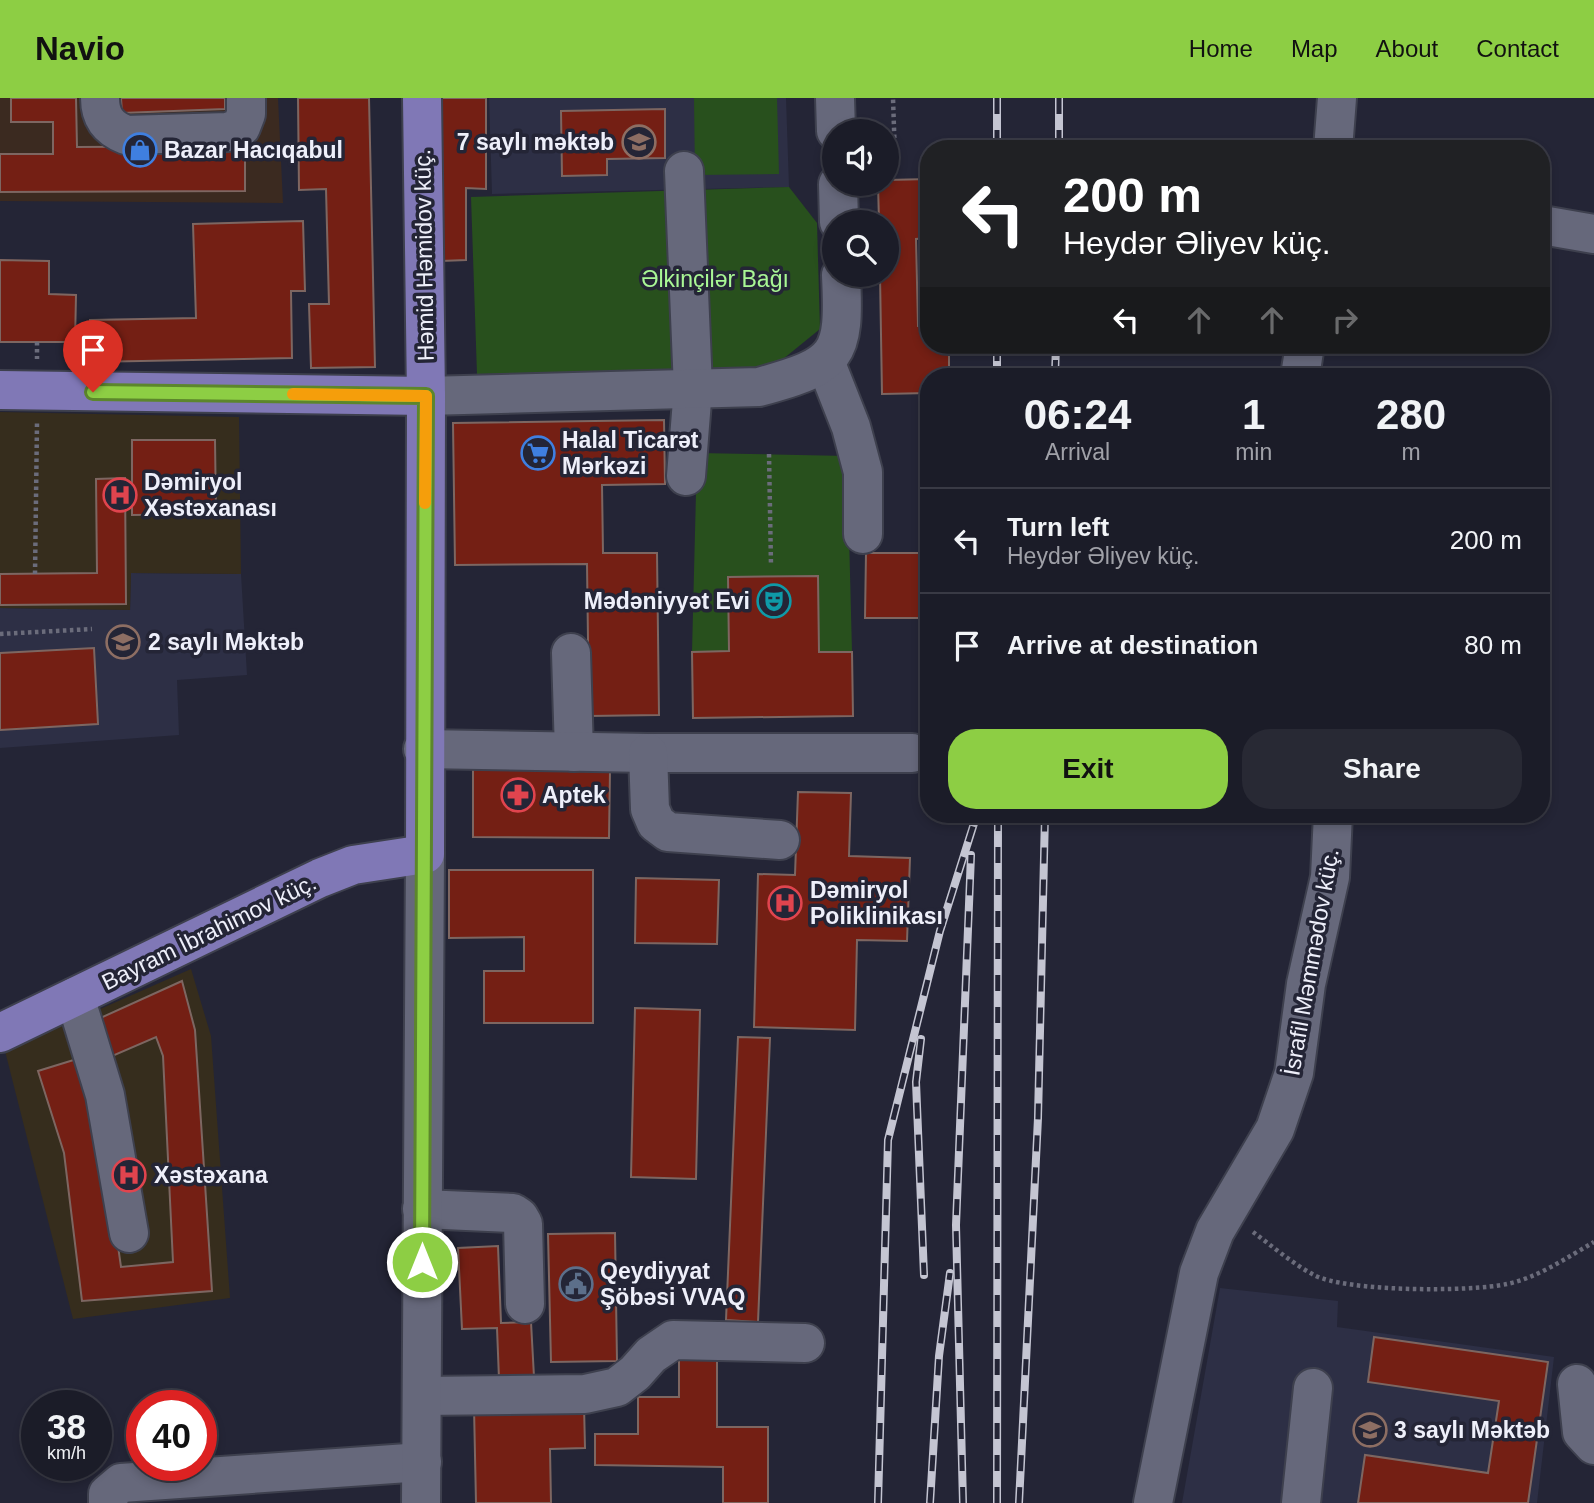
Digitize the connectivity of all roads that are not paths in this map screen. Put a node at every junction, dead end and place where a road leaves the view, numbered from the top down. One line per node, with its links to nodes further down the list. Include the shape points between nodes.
1 (100, 98): 2 (street, via 106,122 125,135 228,132 241,127)
2 (246, 98)
3 (422, 98): 15 (main road, Həmid Həmidov küç.)
4 (835, 98): 6 (street)
5 (1337, 98): 7 (street)
6 (836, 119)
7 (1334, 140)
8 (684, 171): 13 (street)
9 (1550, 226): 10 (street)
10 (1594, 234)
11 (842, 287): 12 (street, via 843,320 838,343)
12 (825, 361): 13 (street, via 809,372 760,387); 17 (street, via 863,472)
13 (693, 388): 15 (street); 16 (street)
14 (0, 390): 15 (main road)
15 (426, 396): 19 (main road, Həmid Həmidov küç.)
16 (686, 476)
17 (863, 534)
18 (571, 653): 20 (street)
19 (423, 749): 20 (street); 25 (main road, Həmid Həmidov küç.)
20 (573, 752): 21 (street)
21 (648, 753): 22 (street); 24 (street, via 650,809 656,823 668,832)
22 (912, 753)
23 (1333, 823): 39 (street, İsrafil Məmmədov küç., via 1330,877 1306,984 1294,1073 1275,1129 1215,1231 1199,1273)
24 (780, 840)
25 (425, 853): 26 (main road, Bayram İbrahimov küç., via 353,865 320,878); 28 (street, Həmid Həmidov küç.)
26 (75, 996): 27 (main road, Bayram İbrahimov küç.); 29 (street, via 105,1095)
27 (0, 1033)
28 (422, 1209): 30 (street, via 519,1217 523,1224); 34 (street, Həmid Həmidov küç.)
29 (130, 1233)
30 (525, 1304)
31 (805, 1343): 34 (street, via 673,1340 617,1387 606,1390)
32 (1577, 1384): 35 (street, via 1582,1432)
33 (1313, 1388): 40 (street)
34 (422, 1396): 36 (street, Həmid Həmidov küç.)
35 (1594, 1445)
36 (422, 1462): 37 (street, via 121,1483 108,1494); 38 (street, Həmid Həmidov küç.)
37 (108, 1503)
38 (421, 1503)
39 (1153, 1503)
40 (1301, 1503)

